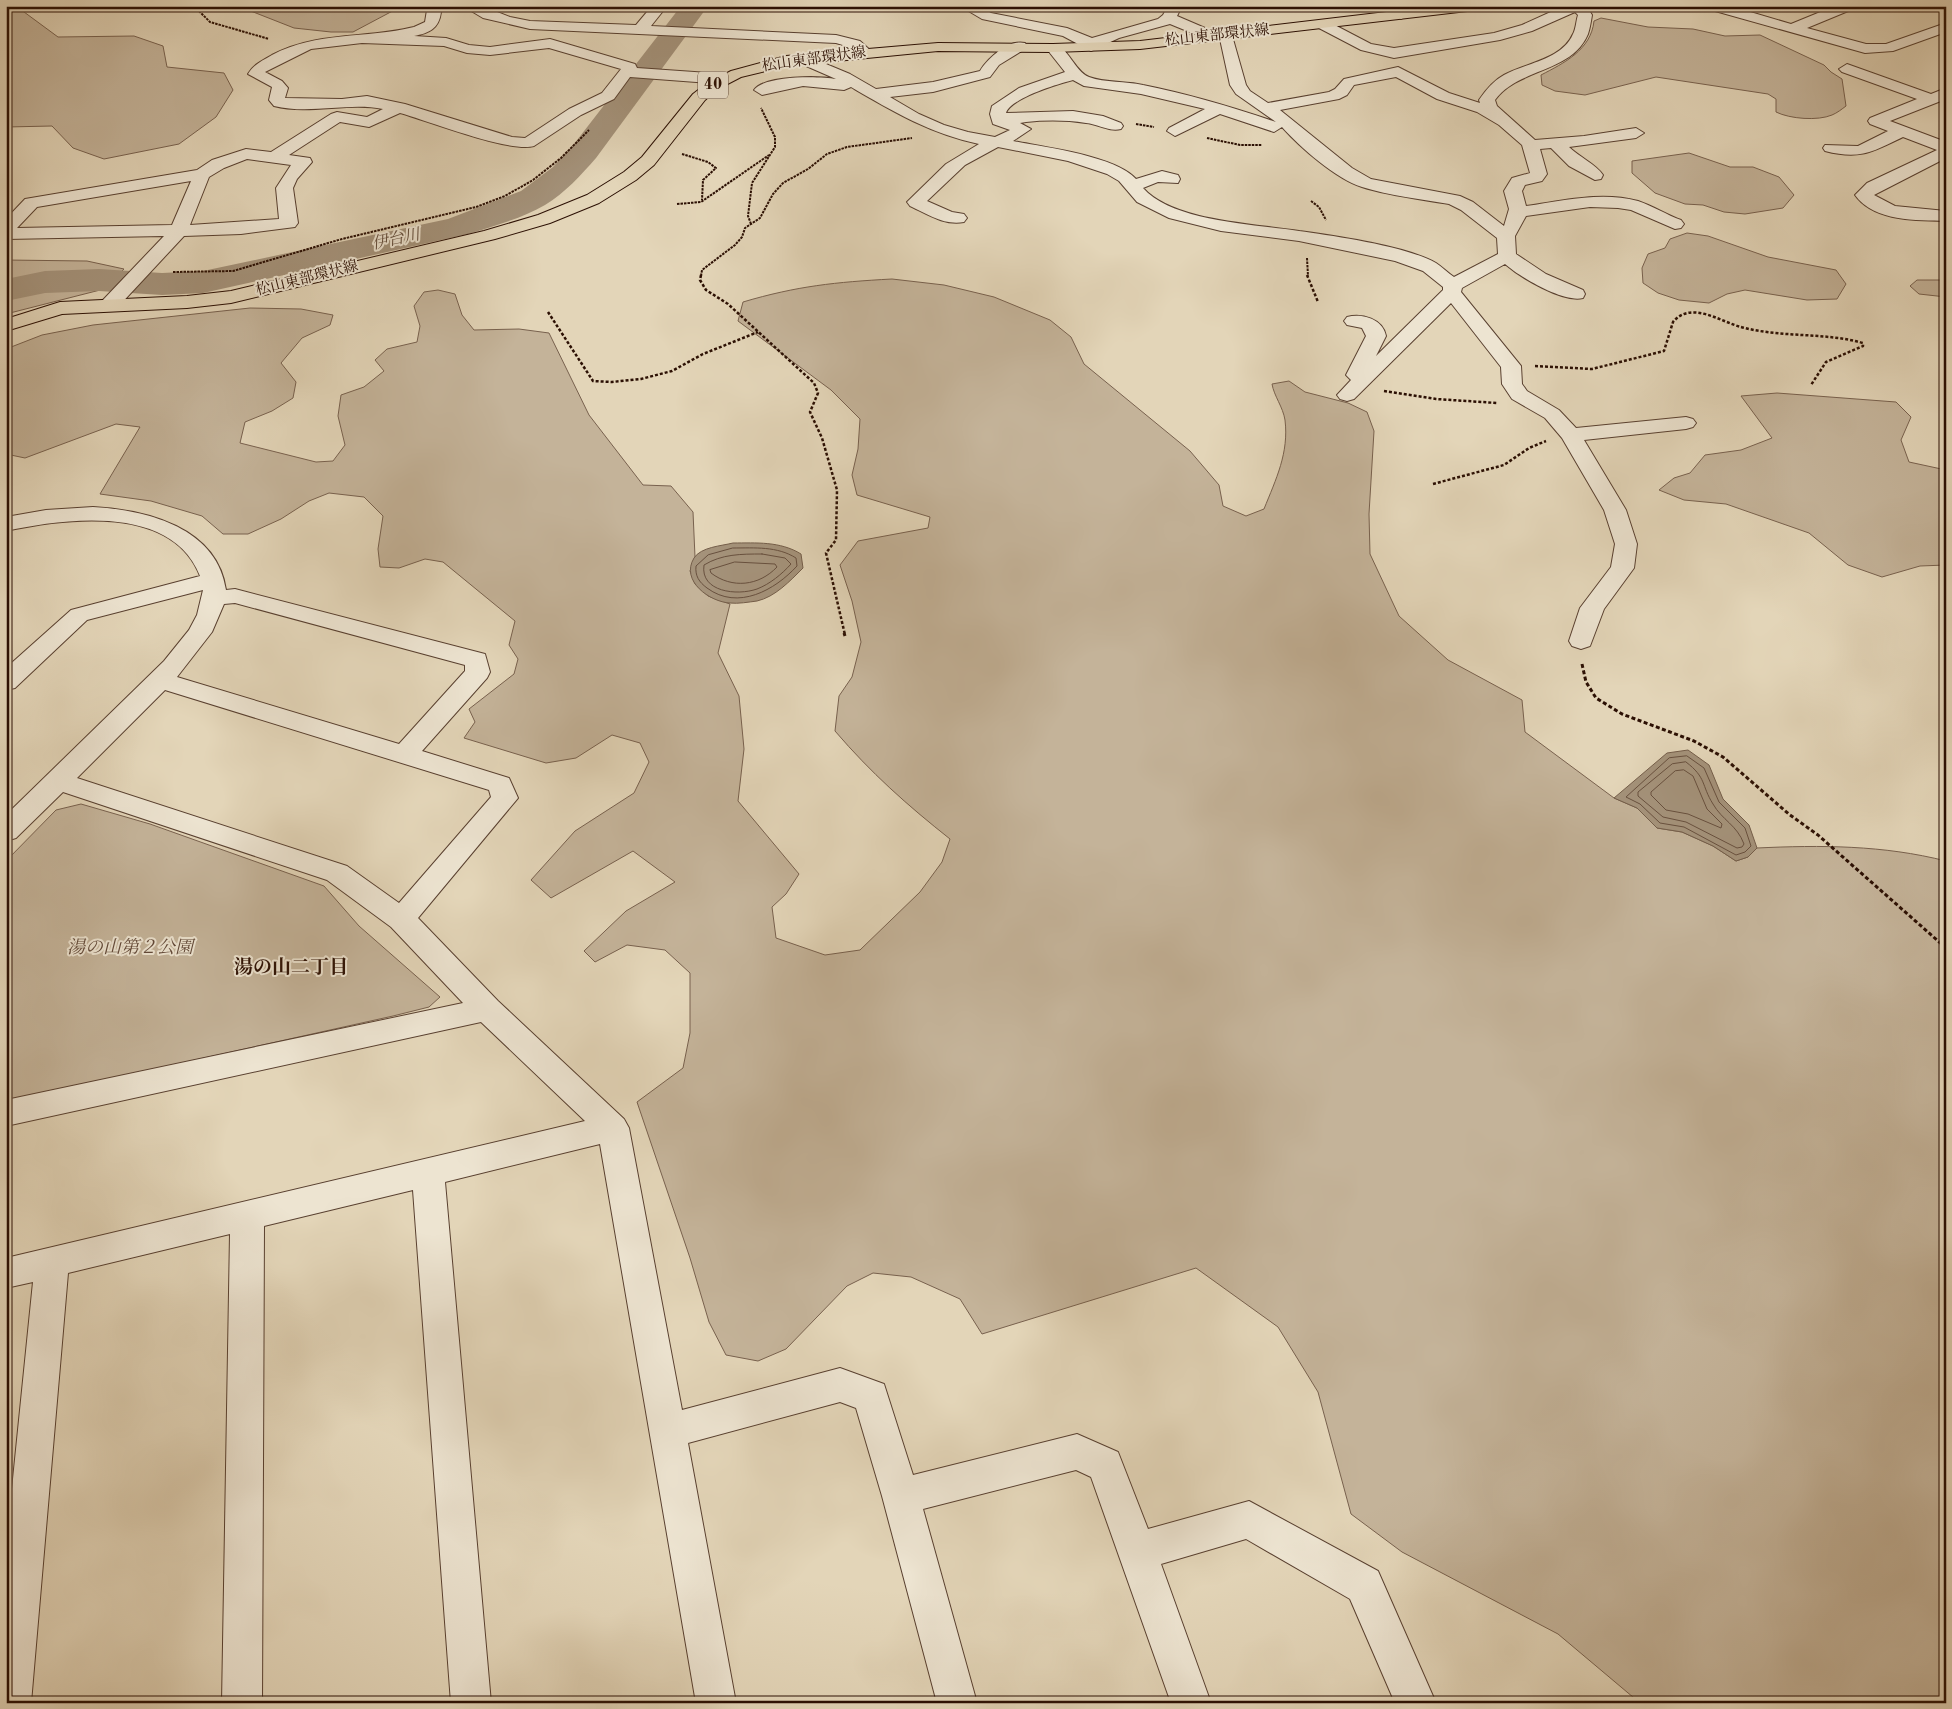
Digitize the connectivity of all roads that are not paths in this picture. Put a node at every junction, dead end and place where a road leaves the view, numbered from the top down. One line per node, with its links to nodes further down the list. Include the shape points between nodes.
1 (441, 6): 18 (street, via 434,10 433,20 426,28)
2 (470, 6): 10 (street)
3 (660, 6): 16 (street)
4 (967, 6): 20 (street, via 987,16 1067,32)
5 (1386, 6): 12 (street)
6 (1476, 6): 12 (main road, 松山東部環状線 / 40)
7 (1575, 6): 23 (street, via 1527,28 1495,37); 37 (street, via 1585,15 1581,35 1575,45 1535,69 1502,81 1489,94 1488,105)
8 (1848, 6): 15 (street)
9 (1723, 7): 15 (street)
10 (499, 12): 16 (street, via 579,29)
11 (1172, 12): 17 (street); 20 (street)
12 (1401, 15): 13 (main road, 松山東部環状線 / 40)
13 (1322, 24): 17 (main road, 松山東部環状線 / 40); 23 (street)
14 (1946, 26): 15 (street, via 1888,48 1873,50)
15 (1791, 29)
16 (640, 30): 22 (street, via 836,39 859,45)
17 (1220, 36): 20 (main road, 松山東部環状線 / 40, via 1140,45); 35 (street, via 1238,85 1244,94)
18 (356, 38): 26 (street, via 446,42 467,49 490,51 550,43 630,67); 33 (street, via 305,46 270,62 256,74 277,84 280,103 342,104 368,100)
19 (1020, 46): 21 (main road, 松山東部環状線 / 40); 22 (main road, 松山東部環状線 / 40); 31 (street, via 994,62 985,74 933,86)
20 (1091, 46): 21 (main road, 松山東部環状線 / 40)
21 (1053, 48): 28 (street)
22 (865, 52): 24 (main road, 松山東部環状線 / 40)
23 (1384, 53): 27 (street, via 1400,69)
24 (802, 59): 29 (main road, 松山東部環状線 / 40, via 760,67); 31 (street)
25 (1847, 69): 32 (street)
26 (629, 72): 29 (street); 33 (street, via 608,96 575,112 528,143 512,142)
27 (1398, 72): 35 (street, via 1358,79 1333,96); 37 (street)
28 (1075, 74): 34 (street, via 1084,81 1130,87); 36 (street, via 1037,85 1003,104 998,114)
29 (723, 79): 68 (main road, 松山東部環状線 / 40, via 699,97 648,162 592,199 544,219 231,297)
30 (762, 90): 31 (street, via 799,82)
31 (866, 90): 39 (street, via 913,118)
32 (1939, 96): 42 (street, via 1876,122)
33 (399, 107): 52 (street, via 368,122 337,116)
34 (1219, 108): 40 (street); 43 (street)
35 (1267, 108): 43 (street, via 1285,120)
36 (1004, 120): 38 (street, via 1042,116 1096,120); 39 (street); 44 (street, via 1023,129)
37 (1505, 122): 47 (street)
38 (1114, 126)
39 (938, 128): 44 (street)
40 (1174, 132)
41 (1636, 132): 45 (street)
42 (1902, 132): 48 (street, via 1860,151); 49 (street)
43 (1299, 136): 64 (street, via 1366,183 1454,200)
44 (999, 143): 56 (street, via 1096,163 1125,177); 59 (street, via 959,162 916,202 948,217)
45 (1554, 143): 47 (street); 54 (street)
46 (230, 145): 51 (street)
47 (1531, 145): 57 (street, via 1539,174 1518,182 1513,192)
48 (1831, 148)
49 (1946, 148)
50 (1946, 152): 58 (street, via 1864,194 1870,202 1882,208)
51 (246, 154): 52 (street); 53 (street)
52 (275, 157): 62 (street, via 304,162 284,185 289,223 252,230)
53 (202, 174): 61 (street, via 31,203); 62 (street)
54 (1595, 175)
55 (1172, 179): 56 (street, via 1153,177)
56 (1133, 186): 66 (street, via 1143,198 1158,207 1197,221 1299,236 1400,256 1428,267)
57 (1519, 212): 60 (street, via 1618,202 1646,210); 64 (street, via 1515,226)
58 (1946, 216)
59 (958, 218)
60 (1675, 224)
61 (6, 230)
62 (179, 231): 63 (street); 68 (street)
63 (6, 234)
64 (1506, 236): 65 (street)
65 (1507, 256): 66 (street); 67 (street, via 1530,272)
66 (1453, 288): 69 (street, via 1351,391 1352,382 1376,336 1368,324); 72 (street, via 1480,329 1511,366 1512,384 1519,396 1552,414)
67 (1576, 294)
68 (109, 305): 70 (main road, 松山東部環状線 / 40, via 60,308)
69 (1354, 321)
70 (6, 325)
71 (1686, 423): 72 (street)
72 (1571, 435): 75 (street, via 1615,510 1626,544 1622,568 1592,608)
73 (6, 524): 74 (street, via 66,513 146,521 171,531 194,547 206,565)
74 (213, 589): 76 (street, via 205,622); 77 (street, via 79,615); 78 (street, via 476,660 478,672)
75 (1581, 641)
76 (160, 680): 78 (street); 79 (street)
77 (6, 682)
78 (404, 755): 81 (street, via 500,784 505,798)
79 (59, 781): 80 (street); 81 (street, via 337,873)
80 (6, 831)
81 (401, 918): 82 (street)
82 (486, 1009): 83 (street); 84 (street)
83 (6, 1113)
84 (613, 1128): 85 (street); 89 (street)
85 (428, 1172): 86 (street); 94 (street)
86 (247, 1216): 87 (street); 93 (street)
87 (52, 1262): 88 (street); 92 (street)
88 (6, 1273)
89 (667, 1431): 90 (street, via 840,1385 871,1396); 95 (street)
90 (901, 1496): 91 (street, via 1077,1452 1105,1465); 96 (street)
91 (1138, 1551): 97 (street); 98 (street, via 1248,1520 1364,1585)
92 (11, 1703)
93 (242, 1703)
94 (471, 1703)
95 (716, 1703)
96 (958, 1703)
97 (1191, 1703)
98 (1416, 1703)

